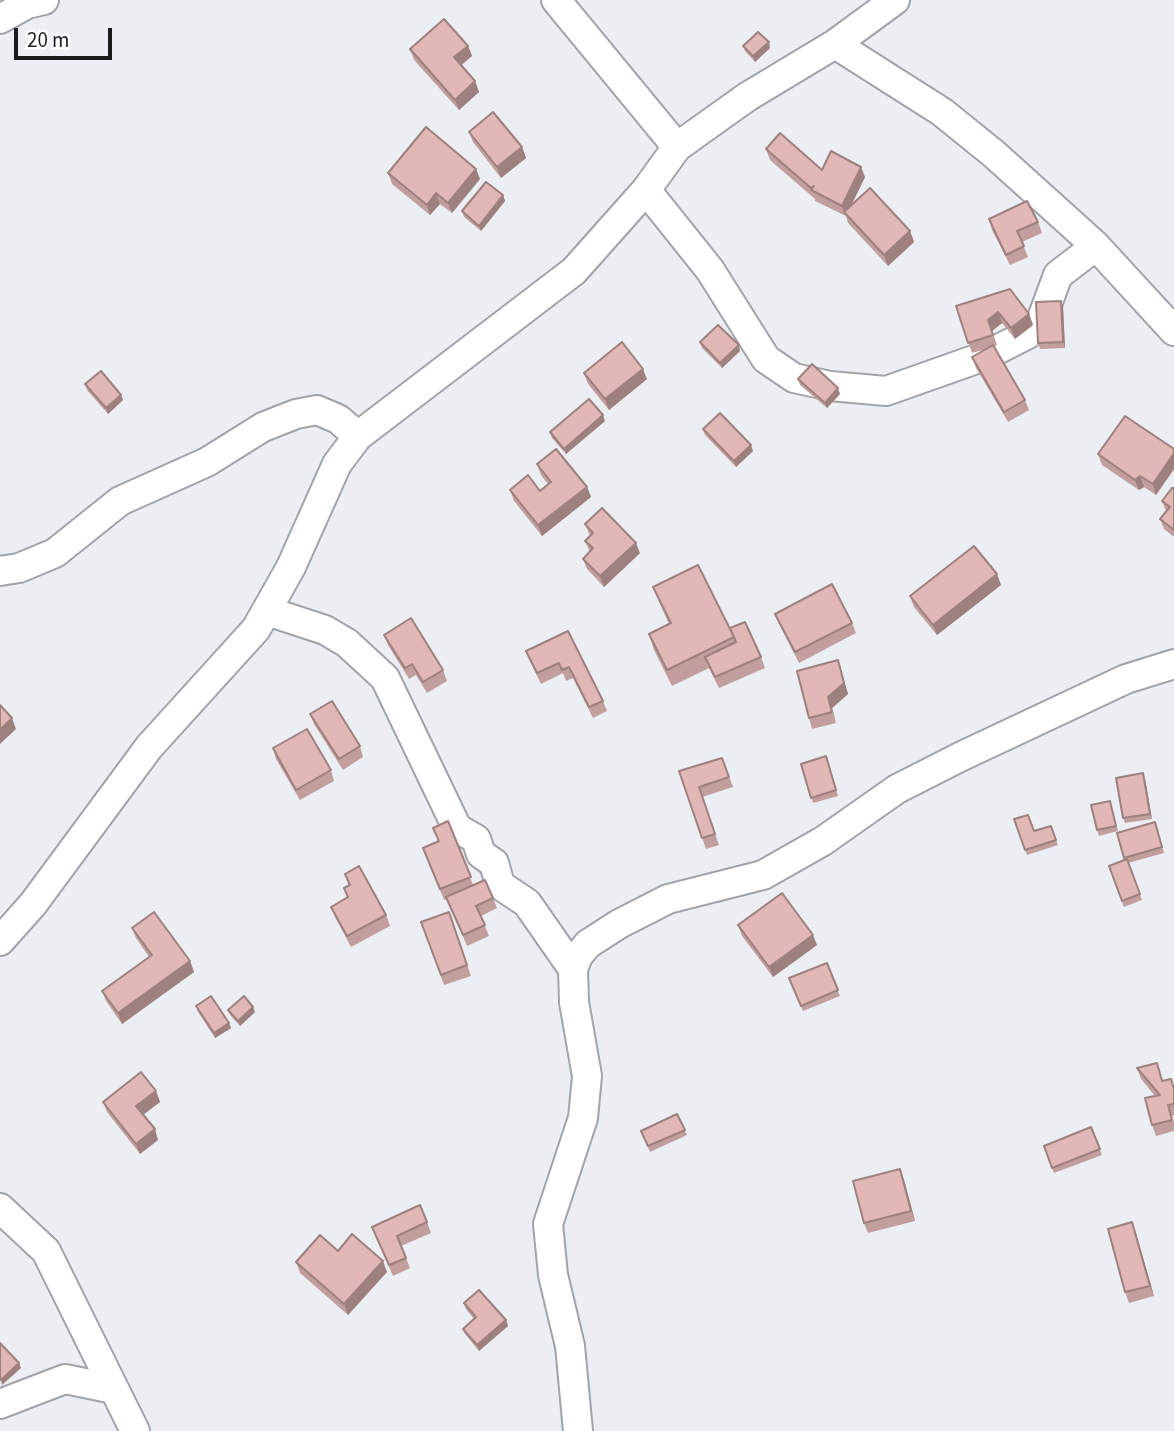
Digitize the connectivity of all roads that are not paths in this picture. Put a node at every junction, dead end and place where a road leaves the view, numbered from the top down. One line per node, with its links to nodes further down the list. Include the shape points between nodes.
1 (44, 0): 4 (street)
2 (556, 0): 6 (street)
3 (895, 0): 5 (street)
4 (0, 19)
5 (835, 44): 6 (street, via 747,97); 8 (street, via 942,112)
6 (677, 147): 7 (street)
7 (646, 190): 8 (street, via 710,270 766,359 794,378 830,386 886,391 985,356 1028,334 1041,321 1058,275); 10 (street, via 575,271)
8 (1096, 246): 9 (street)
9 (1174, 331)
10 (358, 436): 11 (street, via 338,419 317,410 296,414 264,427 207,462 120,501 55,554); 12 (street, via 337,464)
11 (0, 571)
12 (267, 611): 14 (street, via 246,642 149,747 33,904); 15 (street, via 325,630 347,643 385,678 457,828 476,839 481,854 494,863 500,885 527,903)
13 (1174, 663): 15 (street, via 1126,679 951,761 897,789 823,841 763,874 668,899 589,944)
14 (0, 941)
15 (573, 969): 20 (street, via 587,1076 583,1118 548,1224 553,1275 570,1346)
16 (0, 1208): 17 (street, via 46,1251)
17 (114, 1389): 18 (street, via 65,1379); 19 (street)
18 (0, 1404)
19 (135, 1431)
20 (578, 1431)

